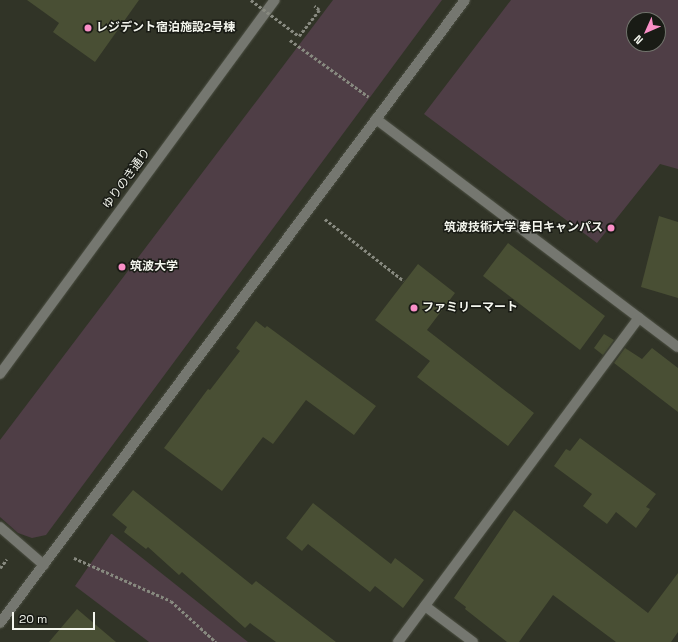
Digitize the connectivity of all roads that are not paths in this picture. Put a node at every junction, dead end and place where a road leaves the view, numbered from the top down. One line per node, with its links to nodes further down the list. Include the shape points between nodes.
1 (275, 0): 6 (street, ゆりのき通り)
2 (465, 0): 3 (street)
3 (376, 119): 4 (street); 8 (street)
4 (638, 318): 5 (street); 9 (street)
5 (678, 347)
6 (0, 374)
7 (0, 527): 8 (street)
8 (44, 565): 10 (street)
9 (425, 606): 11 (street); 12 (street)
10 (0, 623)
11 (398, 642)
12 (473, 642)

